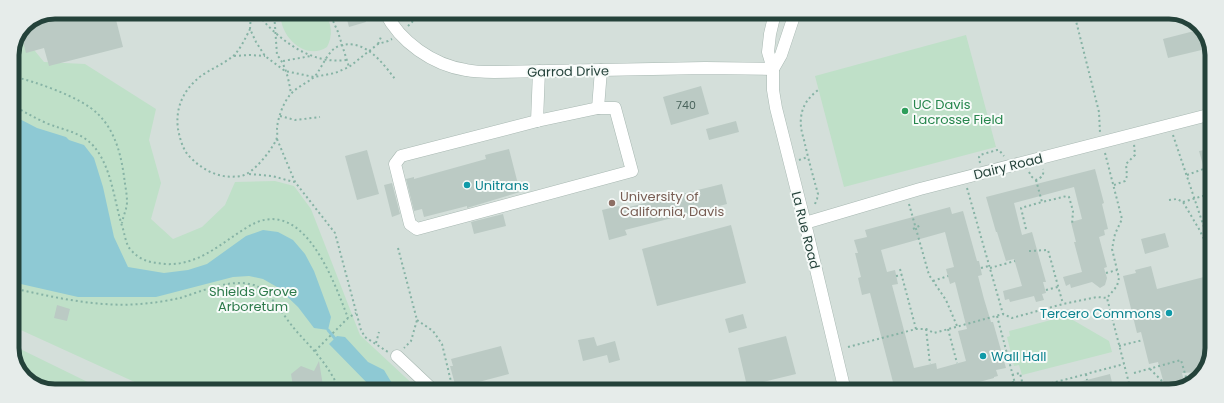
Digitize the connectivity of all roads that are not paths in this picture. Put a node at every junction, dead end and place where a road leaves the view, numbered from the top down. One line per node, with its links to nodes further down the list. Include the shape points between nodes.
1 (389, 19): 6 (street, Garrod Drive, via 411,44 442,64 467,71)
2 (774, 19): 4 (street, La Rue Road, via 768,52)
3 (793, 19): 4 (street, La Rue Road, via 781,55)
4 (773, 69): 5 (street, Garrod Drive); 10 (street, La Rue Road, via 776,108)
5 (601, 70): 6 (street, Garrod Drive); 7 (street)
6 (539, 71): 9 (street)
7 (598, 108): 9 (street); 9 (street, via 616,108 632,171 417,229 410,224 395,164 401,156)
8 (1205, 116): 10 (street, Dairy Road, via 920,189)
9 (537, 120)
10 (805, 223): 13 (street, La Rue Road)
11 (396, 356): 12 (street)
12 (426, 384)
13 (843, 384)

